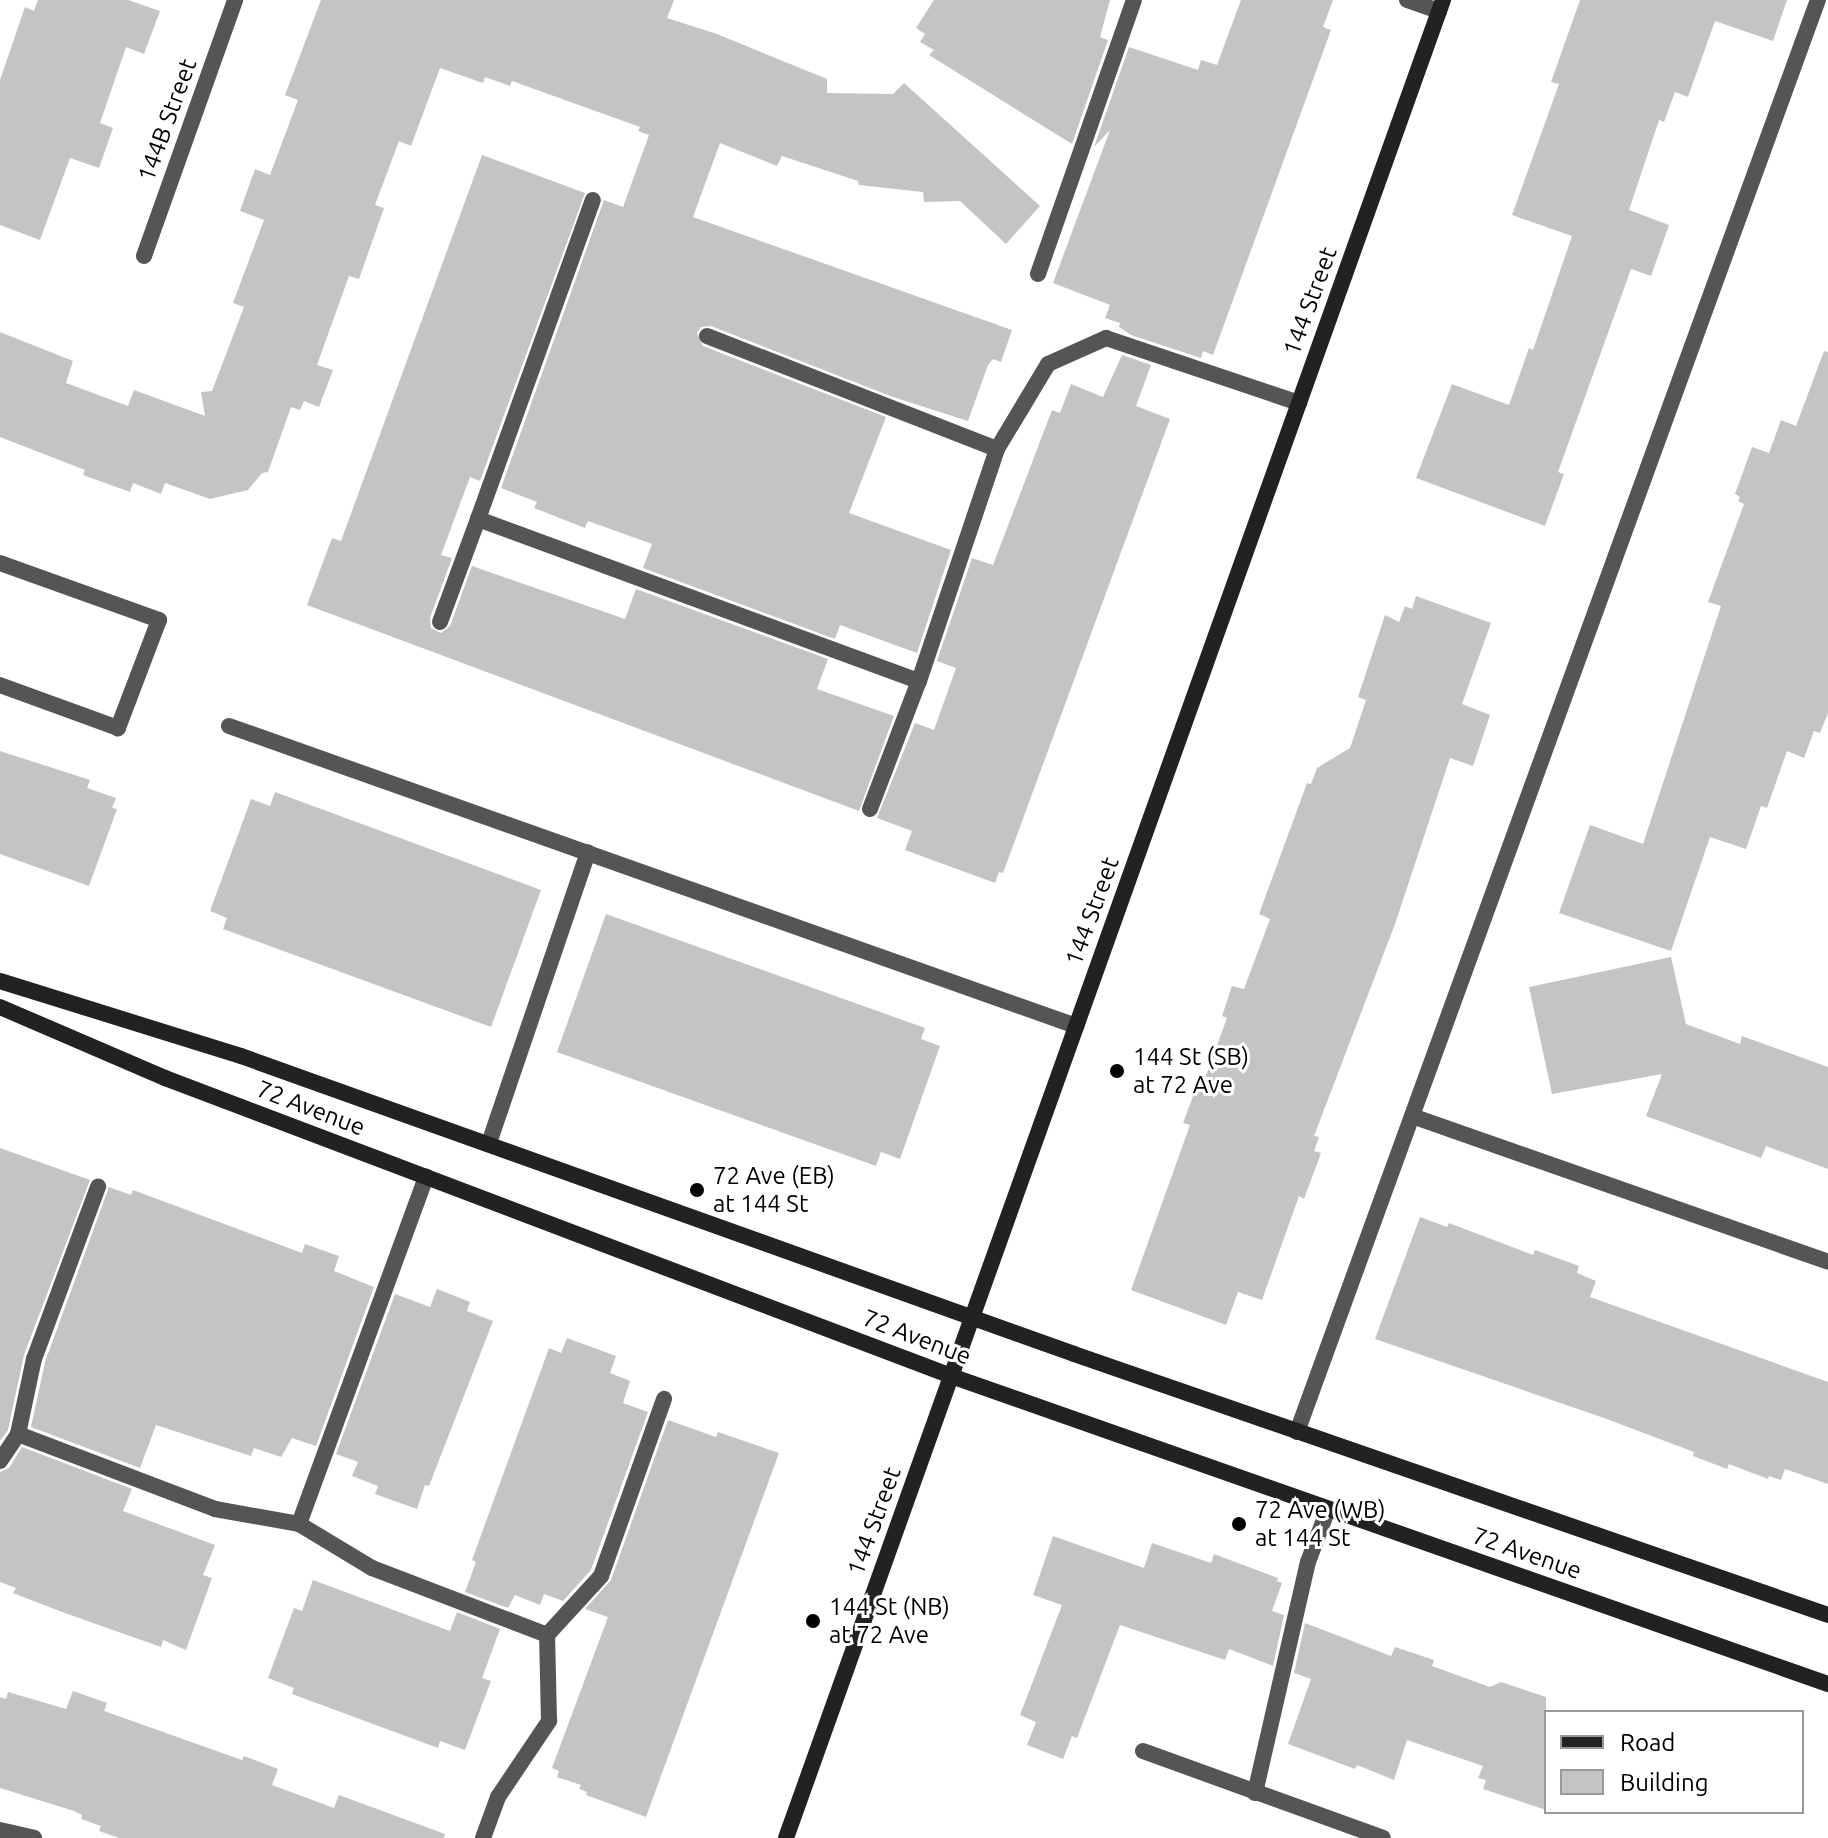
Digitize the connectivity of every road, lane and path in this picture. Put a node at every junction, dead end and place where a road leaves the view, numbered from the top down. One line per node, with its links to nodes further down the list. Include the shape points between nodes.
1 (235, 0): 7 (street, 144B Street)
2 (1134, 0): 8 (street)
3 (1407, 0): 5 (street)
4 (1818, 0): 23 (street)
5 (1441, 6): 10 (main road, 144 Street)
6 (593, 200): 12 (street)
7 (144, 256)
8 (1038, 274)
9 (707, 336): 11 (street)
10 (1299, 403): 11 (street, via 1106,338 1048,364); 22 (main road, 144 Street)
11 (997, 449): 15 (street)
12 (478, 519): 14 (street); 15 (street)
13 (0, 563): 16 (street, via 159,620 118,728)
14 (440, 622)
15 (919, 681): 18 (street)
16 (0, 685)
17 (229, 726): 19 (street)
18 (870, 809)
19 (588, 852): 22 (street); 24 (street)
20 (0, 981): 24 (main road, 72 Avenue, via 241,1056)
21 (0, 1007): 25 (main road, 72 Avenue, via 165,1078)
22 (1076, 1026): 28 (main road, 144 Street)
23 (1412, 1116): 27 (street); 31 (street)
24 (489, 1143): 28 (main road, 72 Avenue)
25 (426, 1177): 29 (main road, 72 Avenue); 35 (street)
26 (98, 1187): 32 (street, via 34,1359)
27 (1828, 1262)
28 (972, 1318): 29 (main road, 144 Street); 31 (main road, 72 Avenue)
29 (951, 1376): 34 (main road, 72 Avenue); 44 (main road, 144 Street)
30 (664, 1399): 37 (street, via 601,1576)
31 (1297, 1432): 36 (main road, 72 Avenue)
32 (18, 1434): 33 (street); 35 (street, via 215,1509)
33 (0, 1461)
34 (1328, 1509): 38 (main road, 72 Avenue); 40 (street, via 1308,1562)
35 (299, 1524): 37 (street, via 372,1568)
36 (1828, 1615)
37 (547, 1635): 43 (street, via 549,1721 498,1797)
38 (1828, 1684)
39 (1143, 1751): 40 (street)
40 (1255, 1793): 45 (street)
41 (0, 1830): 42 (street)
42 (34, 1838)
43 (483, 1838)
44 (786, 1838)
45 (1383, 1838)

